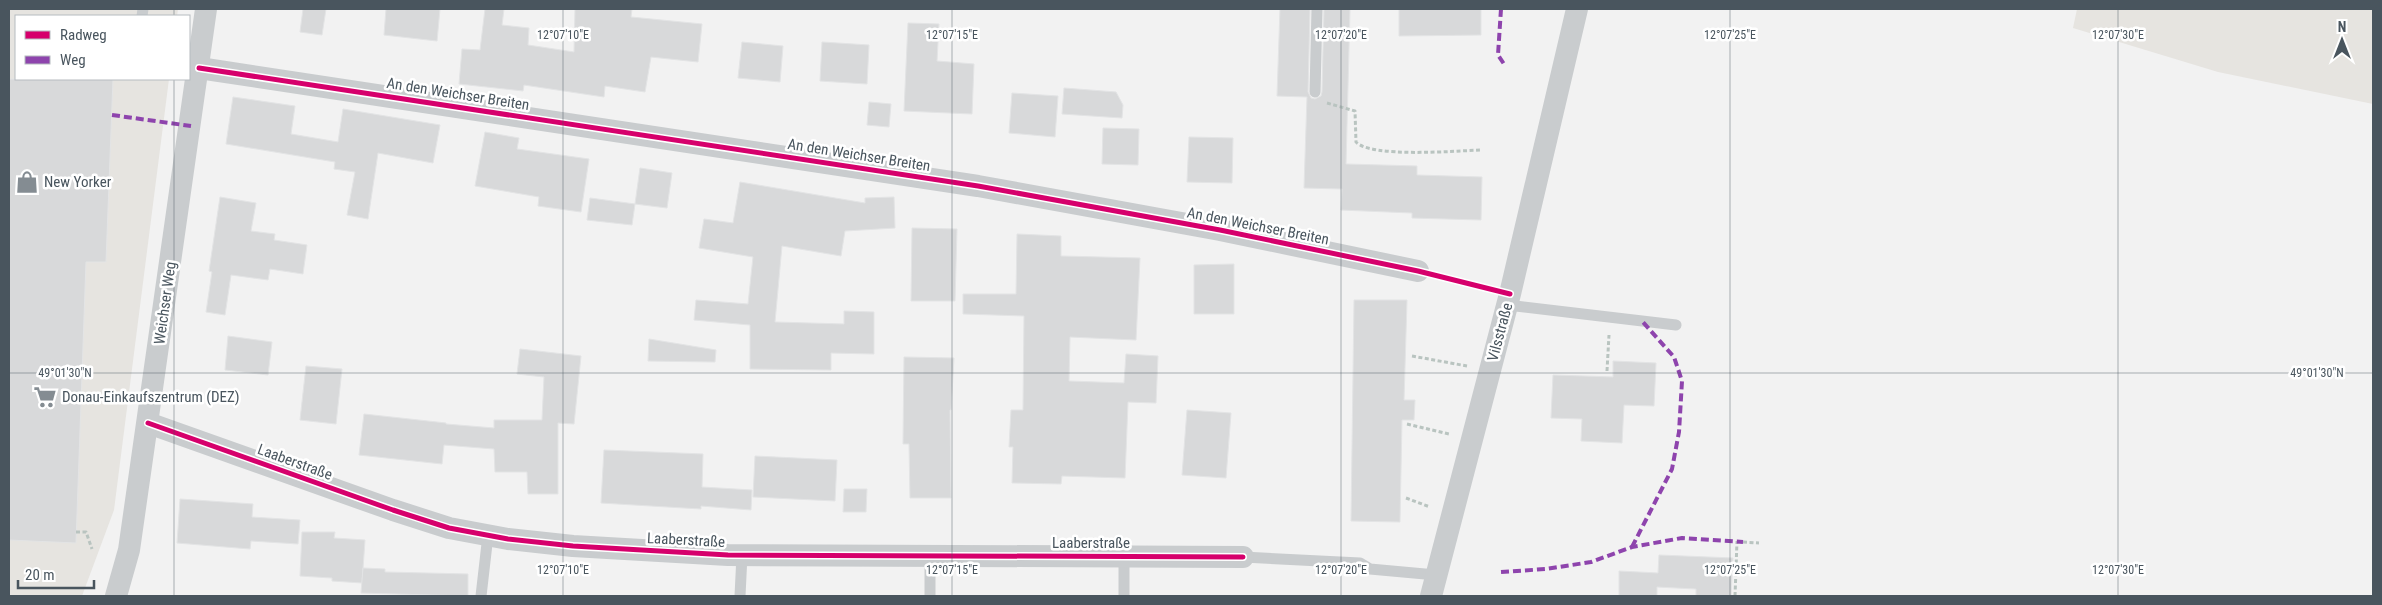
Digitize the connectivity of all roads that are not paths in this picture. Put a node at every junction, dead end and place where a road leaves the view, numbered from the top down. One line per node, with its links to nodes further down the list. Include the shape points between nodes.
1 (206, 9): 4 (street, Weichser Weg)
2 (1317, 9): 5 (lane)
3 (1577, 9): 7 (street, Vilsstraße)
4 (199, 68): 6 (street, An den Weichser Breiten, via 978,186 1220,230); 9 (street, Weichser Weg)
5 (1315, 92)
6 (1418, 271)
7 (1507, 305): 8 (lane); 15 (street, Vilsstraße)
8 (1676, 325)
9 (148, 423): 10 (street, Laaberstraße, via 393,510 449,528); 16 (street, Weichser Weg, via 129,550)
10 (488, 535): 11 (street, Laaberstraße, via 573,546); 17 (lane)
11 (742, 555): 12 (street, Laaberstraße); 18 (lane)
12 (930, 556): 13 (street, Laaberstraße); 19 (lane)
13 (1124, 556): 14 (street, Laaberstraße); 20 (lane)
14 (1243, 557): 15 (lane, Laaberstraße, via 1360,564 1370,570)
15 (1434, 586)
16 (116, 596)
17 (481, 596)
18 (740, 596)
19 (930, 596)
20 (1124, 596)

